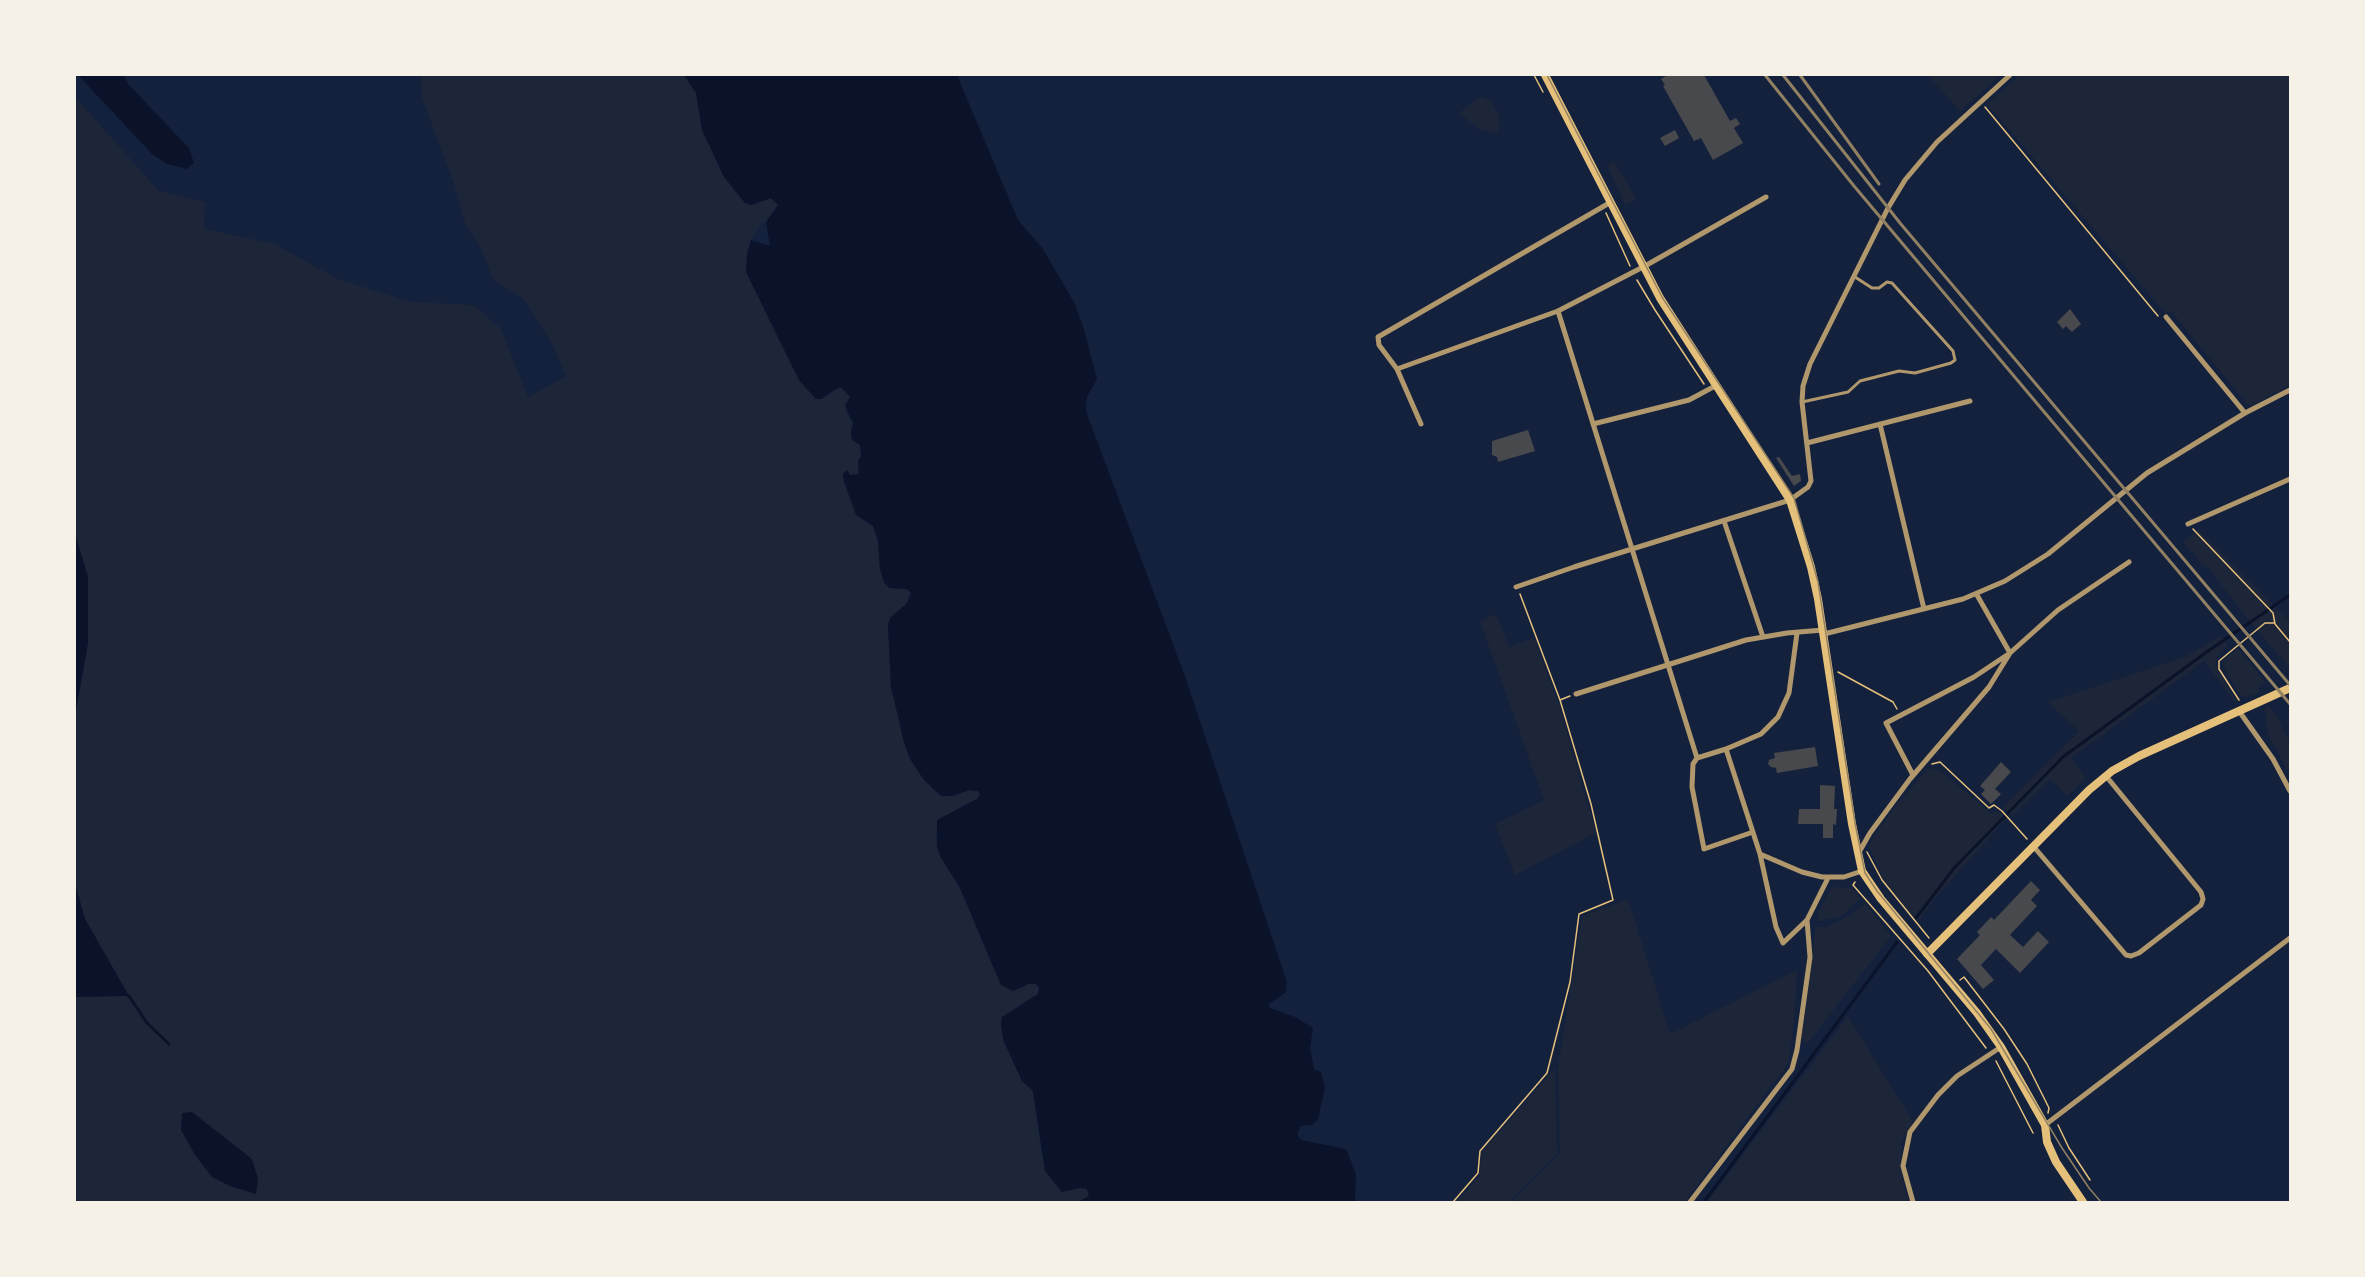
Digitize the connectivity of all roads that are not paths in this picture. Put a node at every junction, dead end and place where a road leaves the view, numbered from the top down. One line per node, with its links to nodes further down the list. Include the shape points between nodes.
1 (1545, 75): 4 (main road)
2 (2010, 75): 6 (street, via 1937,142 1910,173 1888,208)
3 (1766, 197): 5 (street)
4 (1611, 202): 5 (main road); 9 (street, via 1381,334 1378,344)
5 (1643, 267): 7 (street); 10 (main road)
6 (1855, 277): 13 (street, via 1810,364); 13 (lane, via 1872,288 1892,283 1953,351 1955,360 1915,373 1899,371 1860,381 1848,392)
7 (1558, 311): 9 (street); 16 (street)
8 (2166, 317): 14 (street)
9 (1397, 369): 15 (street)
10 (1717, 385): 16 (street, via 1689,400); 20 (main road)
11 (2290, 390): 14 (street)
12 (1970, 401): 17 (street)
13 (1802, 402): 18 (street)
14 (2245, 413): 26 (street, via 2136,480 2033,565)
15 (1421, 424)
16 (1593, 424): 23 (street)
17 (1880, 424): 18 (street); 27 (street)
18 (1807, 443): 20 (street, via 1811,482)
19 (2290, 479): 22 (street)
20 (1790, 501): 21 (street); 28 (main road, via 1813,576)
21 (1724, 521): 23 (street); 30 (street)
22 (2188, 524)
23 (1633, 549): 25 (street); 32 (street)
24 (2129, 562): 31 (street, via 2058,609)
25 (1516, 587)
26 (1977, 595): 27 (street); 31 (street)
27 (1924, 609): 28 (street)
28 (1823, 632): 29 (street); 44 (main road)
29 (1797, 633): 30 (street); 36 (street, via 1789,693 1779,717 1765,732)
30 (1762, 637): 32 (street)
31 (2010, 653): 38 (street, via 1985,692); 38 (street, via 1974,677 1886,723)
32 (1668, 664): 34 (street); 37 (street)
33 (2290, 687): 35 (main road)
34 (1576, 694)
35 (2242, 710): 39 (main road, via 2131,759); 40 (street)
36 (1726, 749): 37 (street); 41 (street)
37 (1698, 758): 41 (street, via 1693,764 1692,787 1704,849)
38 (1913, 776): 44 (street)
39 (2106, 776): 42 (main road); 42 (street, via 2201,892 2200,905 2139,953 2127,955)
40 (2290, 791)
41 (1753, 832): 43 (street)
42 (2034, 847): 49 (main road)
43 (1760, 854): 46 (street); 47 (street, via 1775,926 1783,943)
44 (1857, 855): 45 (main road)
45 (1862, 872): 46 (street); 49 (main road)
46 (1828, 878): 47 (street)
47 (1807, 920): 52 (street, via 1810,953 1793,1065)
48 (2290, 938): 51 (street)
49 (1927, 954): 50 (main road)
50 (2001, 1047): 51 (main road); 53 (street, via 1945,1089 1911,1132 1903,1166)
51 (2045, 1125): 54 (main road, via 2054,1158)
52 (1690, 1202)
53 (1913, 1202)
54 (2084, 1202)

